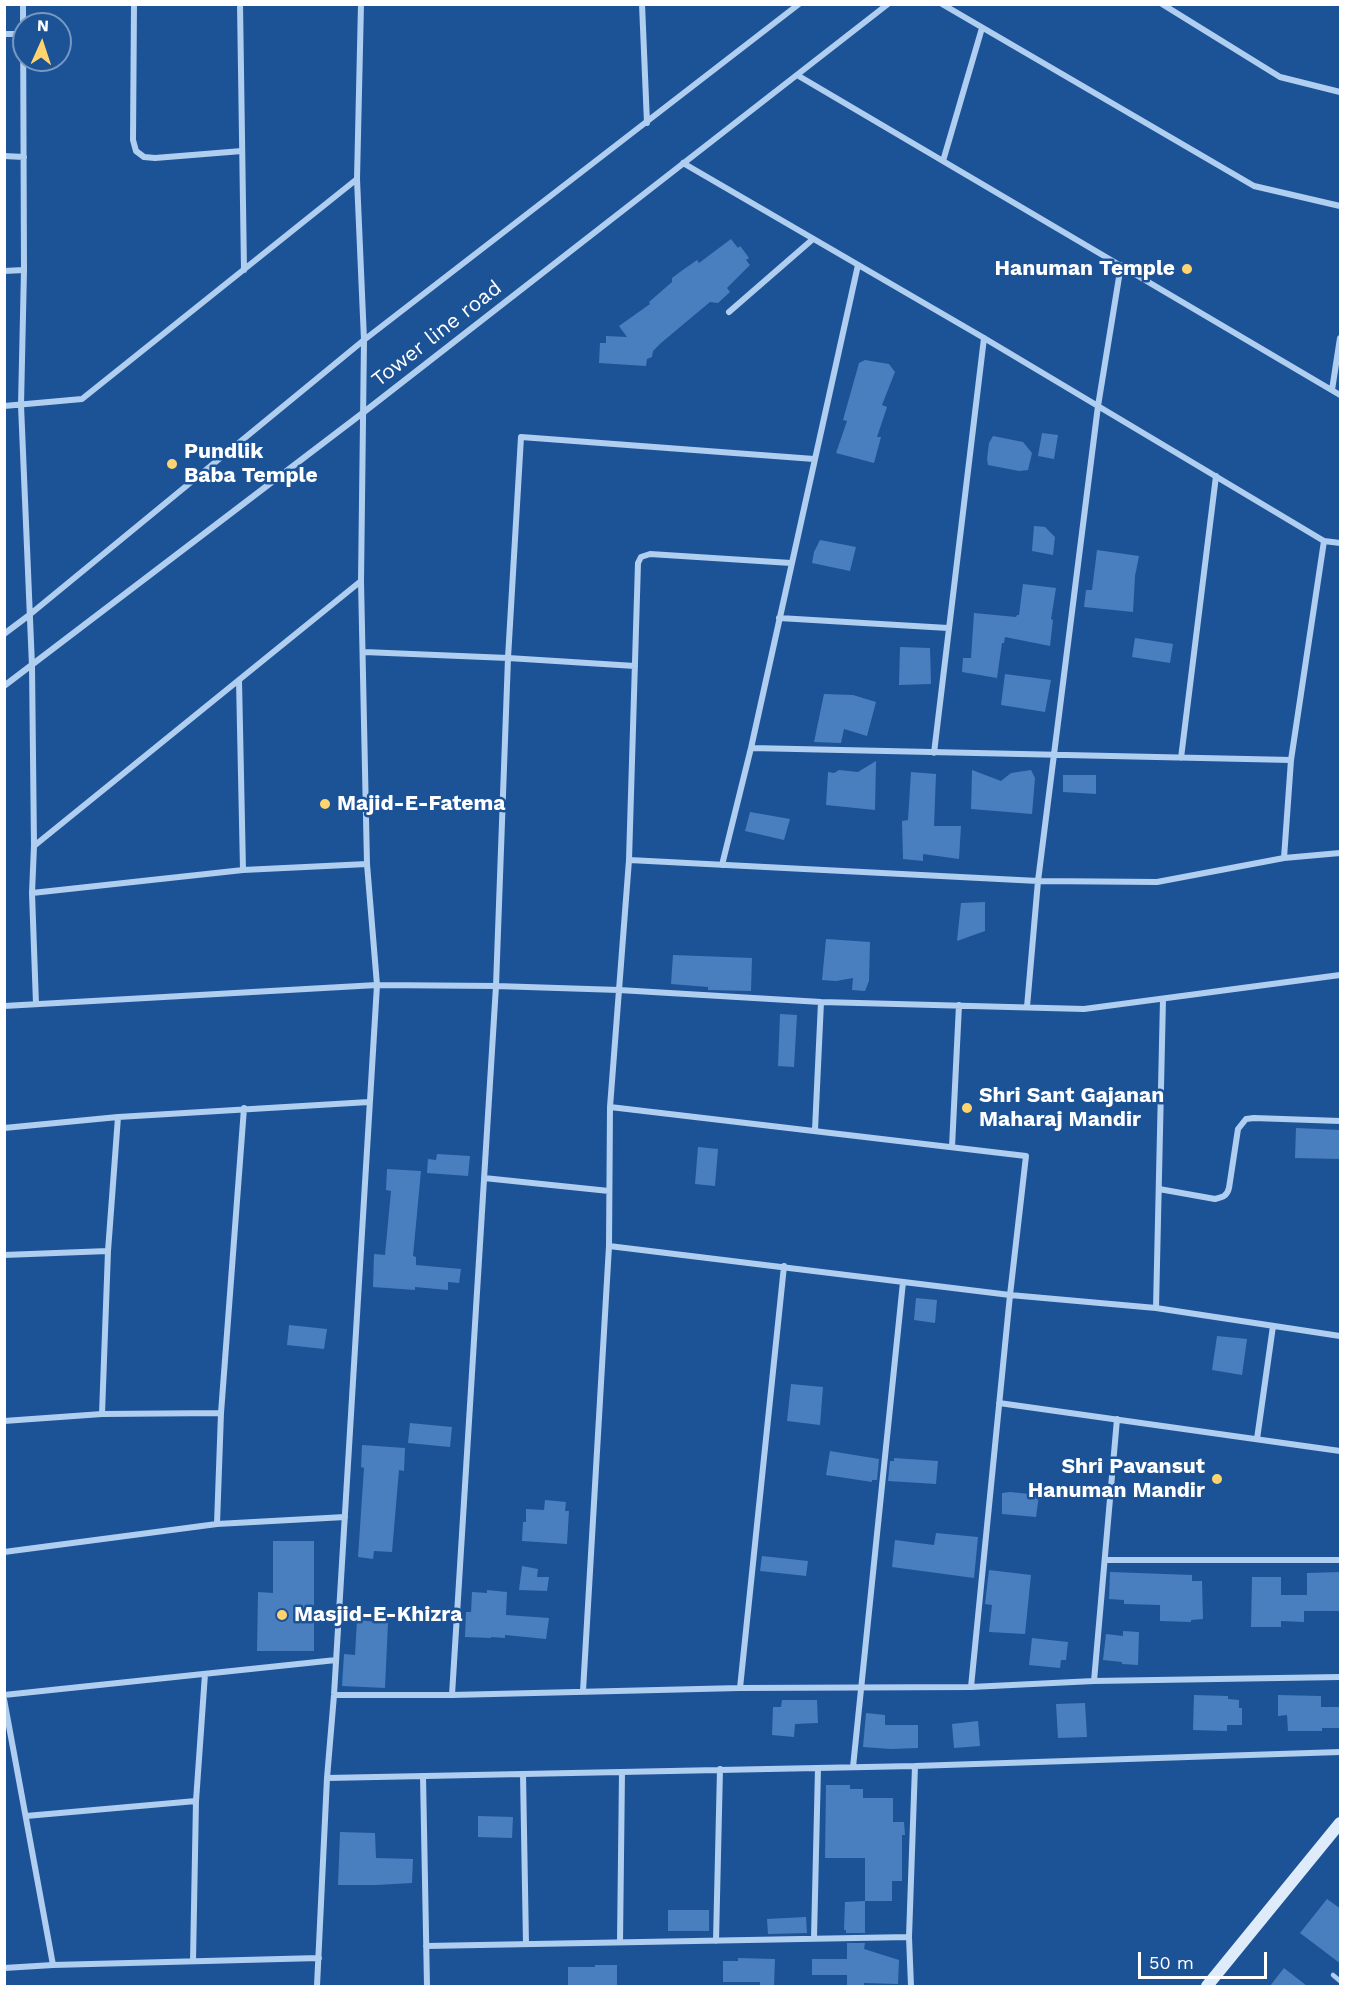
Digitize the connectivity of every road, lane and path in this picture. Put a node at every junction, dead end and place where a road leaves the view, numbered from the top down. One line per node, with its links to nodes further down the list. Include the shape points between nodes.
1 (134, 4): 14 (street, via 136,151 155,158)
2 (240, 4): 14 (street)
3 (362, 4): 19 (street)
4 (642, 4): 13 (street)
5 (800, 4): 13 (street)
6 (888, 4): 11 (street, Tower line road)
7 (942, 4): 9 (street)
8 (1162, 4): 12 (street, via 1280,77)
9 (982, 28): 17 (street); 20 (street, via 1254,186)
10 (23, 72): 16 (street)
11 (797, 75): 17 (street); 18 (street, Tower line road)
12 (1341, 92)
13 (647, 123): 30 (street)
14 (242, 151): 25 (street)
15 (4, 156): 16 (street)
16 (24, 157): 24 (street)
17 (943, 161): 23 (street)
18 (682, 163): 21 (street); 36 (street, Tower line road)
19 (357, 179): 25 (street); 30 (street)
20 (1341, 206)
21 (813, 239): 22 (street); 27 (street)
22 (858, 264): 28 (street); 37 (street)
23 (1121, 266): 31 (street); 35 (street)
24 (24, 270): 26 (street); 33 (street)
25 (244, 270): 33 (street, via 82,399)
26 (4, 271)
27 (729, 312)
28 (984, 338): 35 (street); 45 (street)
29 (1341, 338): 31 (street)
30 (364, 340): 36 (street); 43 (street)
31 (1332, 390): 32 (street)
32 (1341, 395)
33 (21, 405): 34 (street); 43 (street)
34 (4, 406)
35 (1098, 406): 38 (street); 55 (street)
36 (364, 412): 42 (street); 49 (street, Tower line road)
37 (814, 459): 41 (street); 48 (street, via 521,437)
38 (1216, 476): 39 (street); 56 (street)
39 (1324, 541): 40 (street); 57 (street)
40 (1341, 543)
41 (791, 563): 44 (street); 50 (street, via 650,554 641,557)
42 (362, 581): 47 (street); 51 (street)
43 (28, 616): 46 (street); 49 (street)
44 (779, 618): 45 (street); 53 (street)
45 (948, 628): 54 (street)
46 (4, 634)
47 (364, 652): 48 (street); 62 (street)
48 (508, 658): 50 (street); 69 (street)
49 (32, 666): 52 (street, Tower line road); 58 (street)
50 (635, 666): 61 (street)
51 (239, 680): 58 (street); 64 (street)
52 (4, 686)
53 (750, 748): 54 (street); 63 (street)
54 (934, 753): 55 (street)
55 (1055, 756): 56 (street); 65 (street)
56 (1181, 758): 57 (street)
57 (1292, 760): 60 (street)
58 (34, 846): 66 (street)
59 (1341, 853): 60 (street)
60 (1284, 858): 65 (street, via 1157,882)
61 (629, 860): 63 (street); 70 (street)
62 (367, 864): 64 (street); 68 (street)
63 (722, 865): 65 (street)
64 (243, 870): 66 (street)
65 (1038, 881): 76 (street)
66 (32, 893): 73 (street)
67 (1341, 975): 71 (street)
68 (377, 985): 69 (street); 73 (street); 77 (street)
69 (496, 986): 70 (street); 85 (street)
70 (619, 990): 72 (street); 78 (street)
71 (1163, 999): 76 (street, via 1084,1009); 86 (street)
72 (821, 1002): 74 (street); 83 (street)
73 (36, 1004): 75 (street)
74 (959, 1005): 76 (street); 84 (street)
75 (4, 1006)
76 (1027, 1007)
77 (369, 1102): 79 (street); 104 (street)
78 (610, 1107): 83 (street); 87 (street)
79 (244, 1108): 80 (street); 98 (street)
80 (118, 1117): 82 (street); 89 (street)
81 (1341, 1121): 86 (street, via 1246,1119 1238,1129 1229,1188 1224,1197 1215,1199)
82 (4, 1128)
83 (815, 1130): 84 (street)
84 (952, 1147): 93 (street, via 1026,1156)
85 (484, 1178): 87 (street); 118 (street)
86 (1159, 1189): 94 (street)
87 (609, 1191): 88 (street)
88 (609, 1246): 91 (street); 116 (street)
89 (108, 1251): 90 (street); 99 (street)
90 (4, 1255)
91 (784, 1266): 92 (street); 115 (street)
92 (903, 1281): 93 (street); 113 (street)
93 (1010, 1295): 94 (street); 97 (street)
94 (1156, 1308): 95 (street)
95 (1273, 1326): 96 (street); 102 (street)
96 (1341, 1336)
97 (999, 1403): 100 (street); 114 (street)
98 (221, 1413): 99 (street); 105 (street)
99 (102, 1414): 101 (street)
100 (1117, 1419): 102 (street); 107 (street)
101 (4, 1421)
102 (1257, 1439): 103 (street)
103 (1341, 1451)
104 (345, 1516): 105 (street); 109 (street)
105 (217, 1524): 106 (street)
106 (4, 1552)
107 (1105, 1560): 108 (street); 112 (street)
108 (1341, 1560)
109 (336, 1660): 110 (street); 117 (street)
110 (205, 1674): 119 (street); 129 (street)
111 (1341, 1677): 112 (street)
112 (1094, 1681): 114 (street)
113 (861, 1686): 114 (street); 115 (street); 122 (street)
114 (971, 1687)
115 (740, 1688): 116 (street)
116 (583, 1691): 118 (street)
117 (334, 1695): 118 (street); 128 (street)
118 (452, 1695)
119 (4, 1697): 130 (street)
120 (1341, 1752): 121 (street)
121 (915, 1766): 122 (street); 132 (street)
122 (853, 1767): 123 (street)
123 (818, 1768): 124 (street); 133 (street)
124 (720, 1769): 125 (street); 134 (street)
125 (622, 1772): 126 (street); 135 (street)
126 (523, 1774): 127 (street); 136 (street)
127 (423, 1776): 128 (street); 137 (street)
128 (327, 1778): 138 (street)
129 (196, 1801): 130 (street); 139 (street)
130 (26, 1816): 140 (street)
131 (1341, 1823): 147 (street)
132 (909, 1937): 133 (street); 146 (street)
133 (814, 1938): 134 (street)
134 (716, 1941): 135 (street)
135 (620, 1942): 136 (street)
136 (526, 1944): 137 (street)
137 (426, 1946): 145 (street)
138 (319, 1958): 139 (street); 144 (street)
139 (193, 1961): 140 (street)
140 (54, 1965): 141 (street)
141 (4, 1968)
142 (1333, 1975): 143 (lane)
143 (1341, 1981)
144 (317, 1986)
145 (427, 1986)
146 (911, 1986)
147 (1207, 1986)

